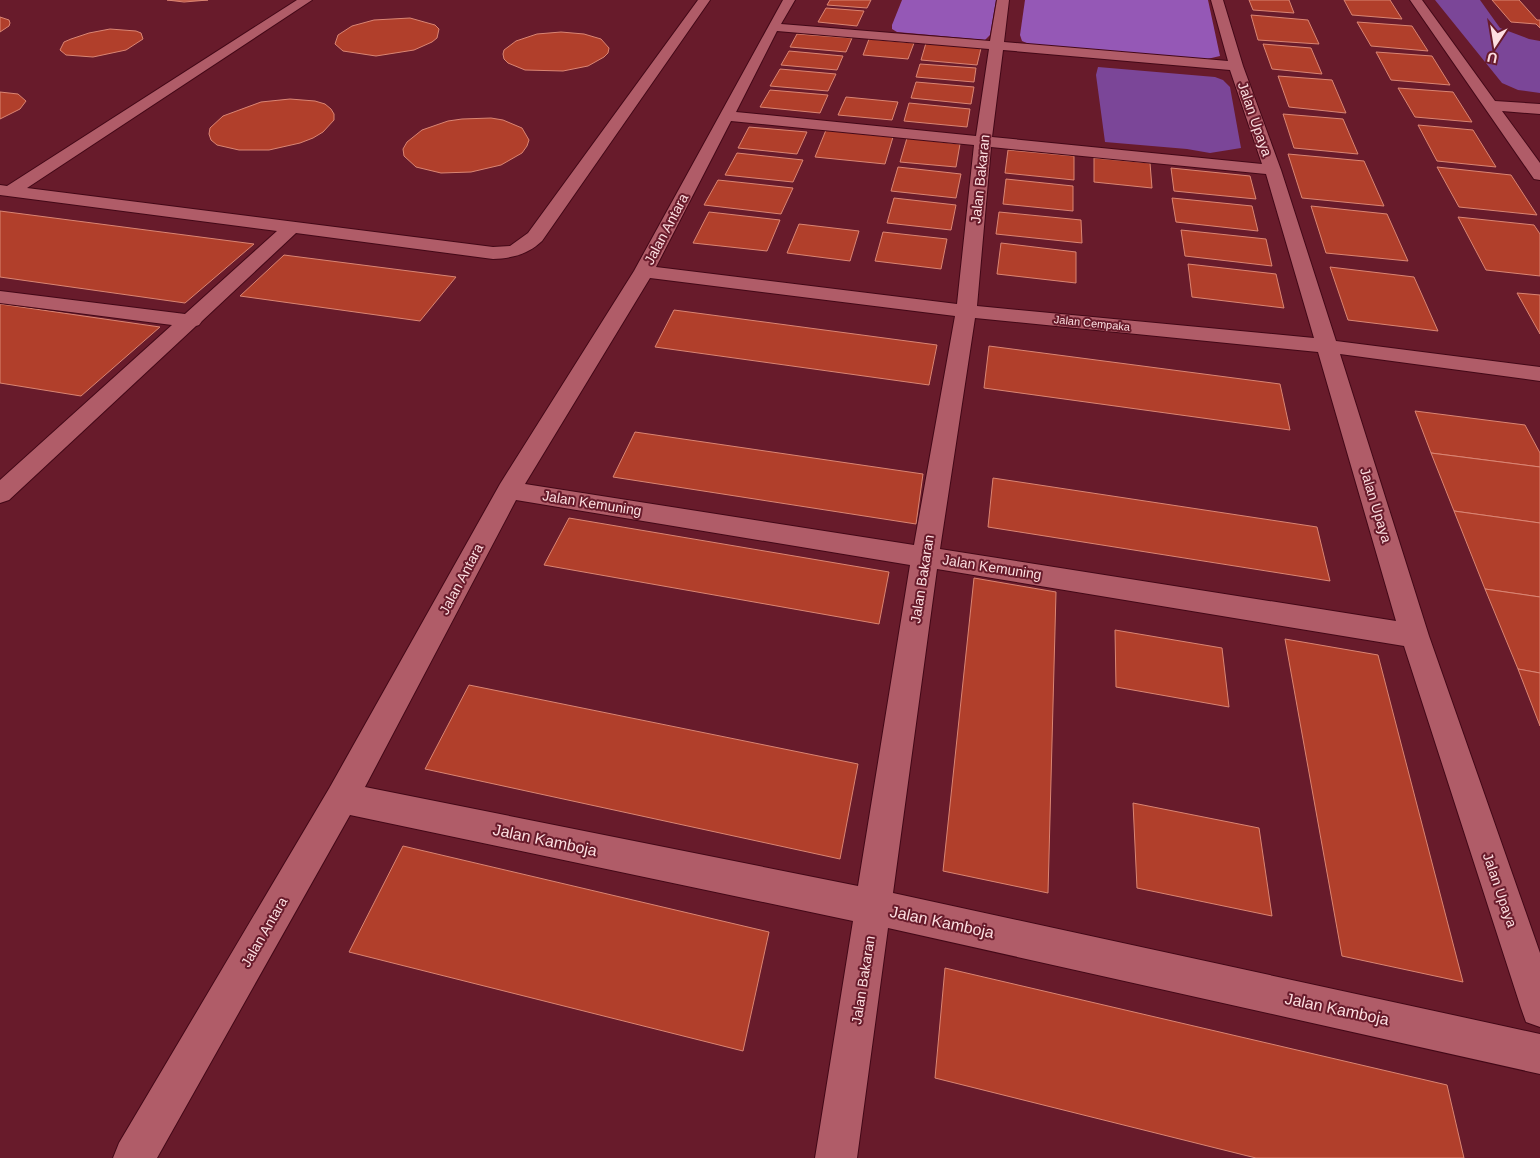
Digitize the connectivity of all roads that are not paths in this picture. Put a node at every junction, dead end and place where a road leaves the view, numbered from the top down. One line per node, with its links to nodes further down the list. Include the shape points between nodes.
1 (306, 0): 16 (street)
2 (704, 0): 17 (street, via 526,246 513,252 493,253)
3 (789, 0): 7 (street, Jalan Antara)
4 (1003, 0): 8 (street, Jalan Bakaran)
5 (1217, 0): 9 (street, Jalan Upaya)
6 (1416, 0): 10 (street)
7 (772, 27): 8 (street); 12 (street, Jalan Antara)
8 (997, 46): 9 (street); 13 (street, Jalan Bakaran)
9 (1236, 66): 14 (street, Jalan Upaya)
10 (1490, 105): 11 (street); 15 (street)
11 (1540, 109)
12 (726, 116): 13 (street); 18 (street, Jalan Antara)
13 (983, 141): 14 (street); 20 (street, Jalan Bakaran)
14 (1273, 170): 22 (street, Jalan Upaya)
15 (1540, 175)
16 (6, 191): 17 (street)
17 (292, 227): 21 (street)
18 (644, 271): 20 (street, Jalan Cempaka); 24 (street, Jalan Antara)
19 (0, 297): 21 (street)
20 (966, 311): 22 (street, Jalan Cempaka); 26 (street, Jalan Bakaran)
21 (192, 320): 25 (street)
22 (1327, 346): 23 (street, Jalan Cempaka); 27 (street, Jalan Upaya)
23 (1540, 374)
24 (508, 490): 26 (street, Jalan Kemuning); 28 (street, Jalan Antara)
25 (0, 494)
26 (925, 556): 27 (street, Jalan Kemuning); 29 (street, Jalan Bakaran)
27 (1415, 636): 30 (street, Jalan Upaya)
28 (342, 798): 29 (street, Jalan Kamboja); 32 (street, Jalan Antara)
29 (874, 907): 31 (street, Jalan Kamboja); 33 (street, Jalan Bakaran)
30 (1540, 1008)
31 (1540, 1054)
32 (134, 1158)
33 (836, 1158)

